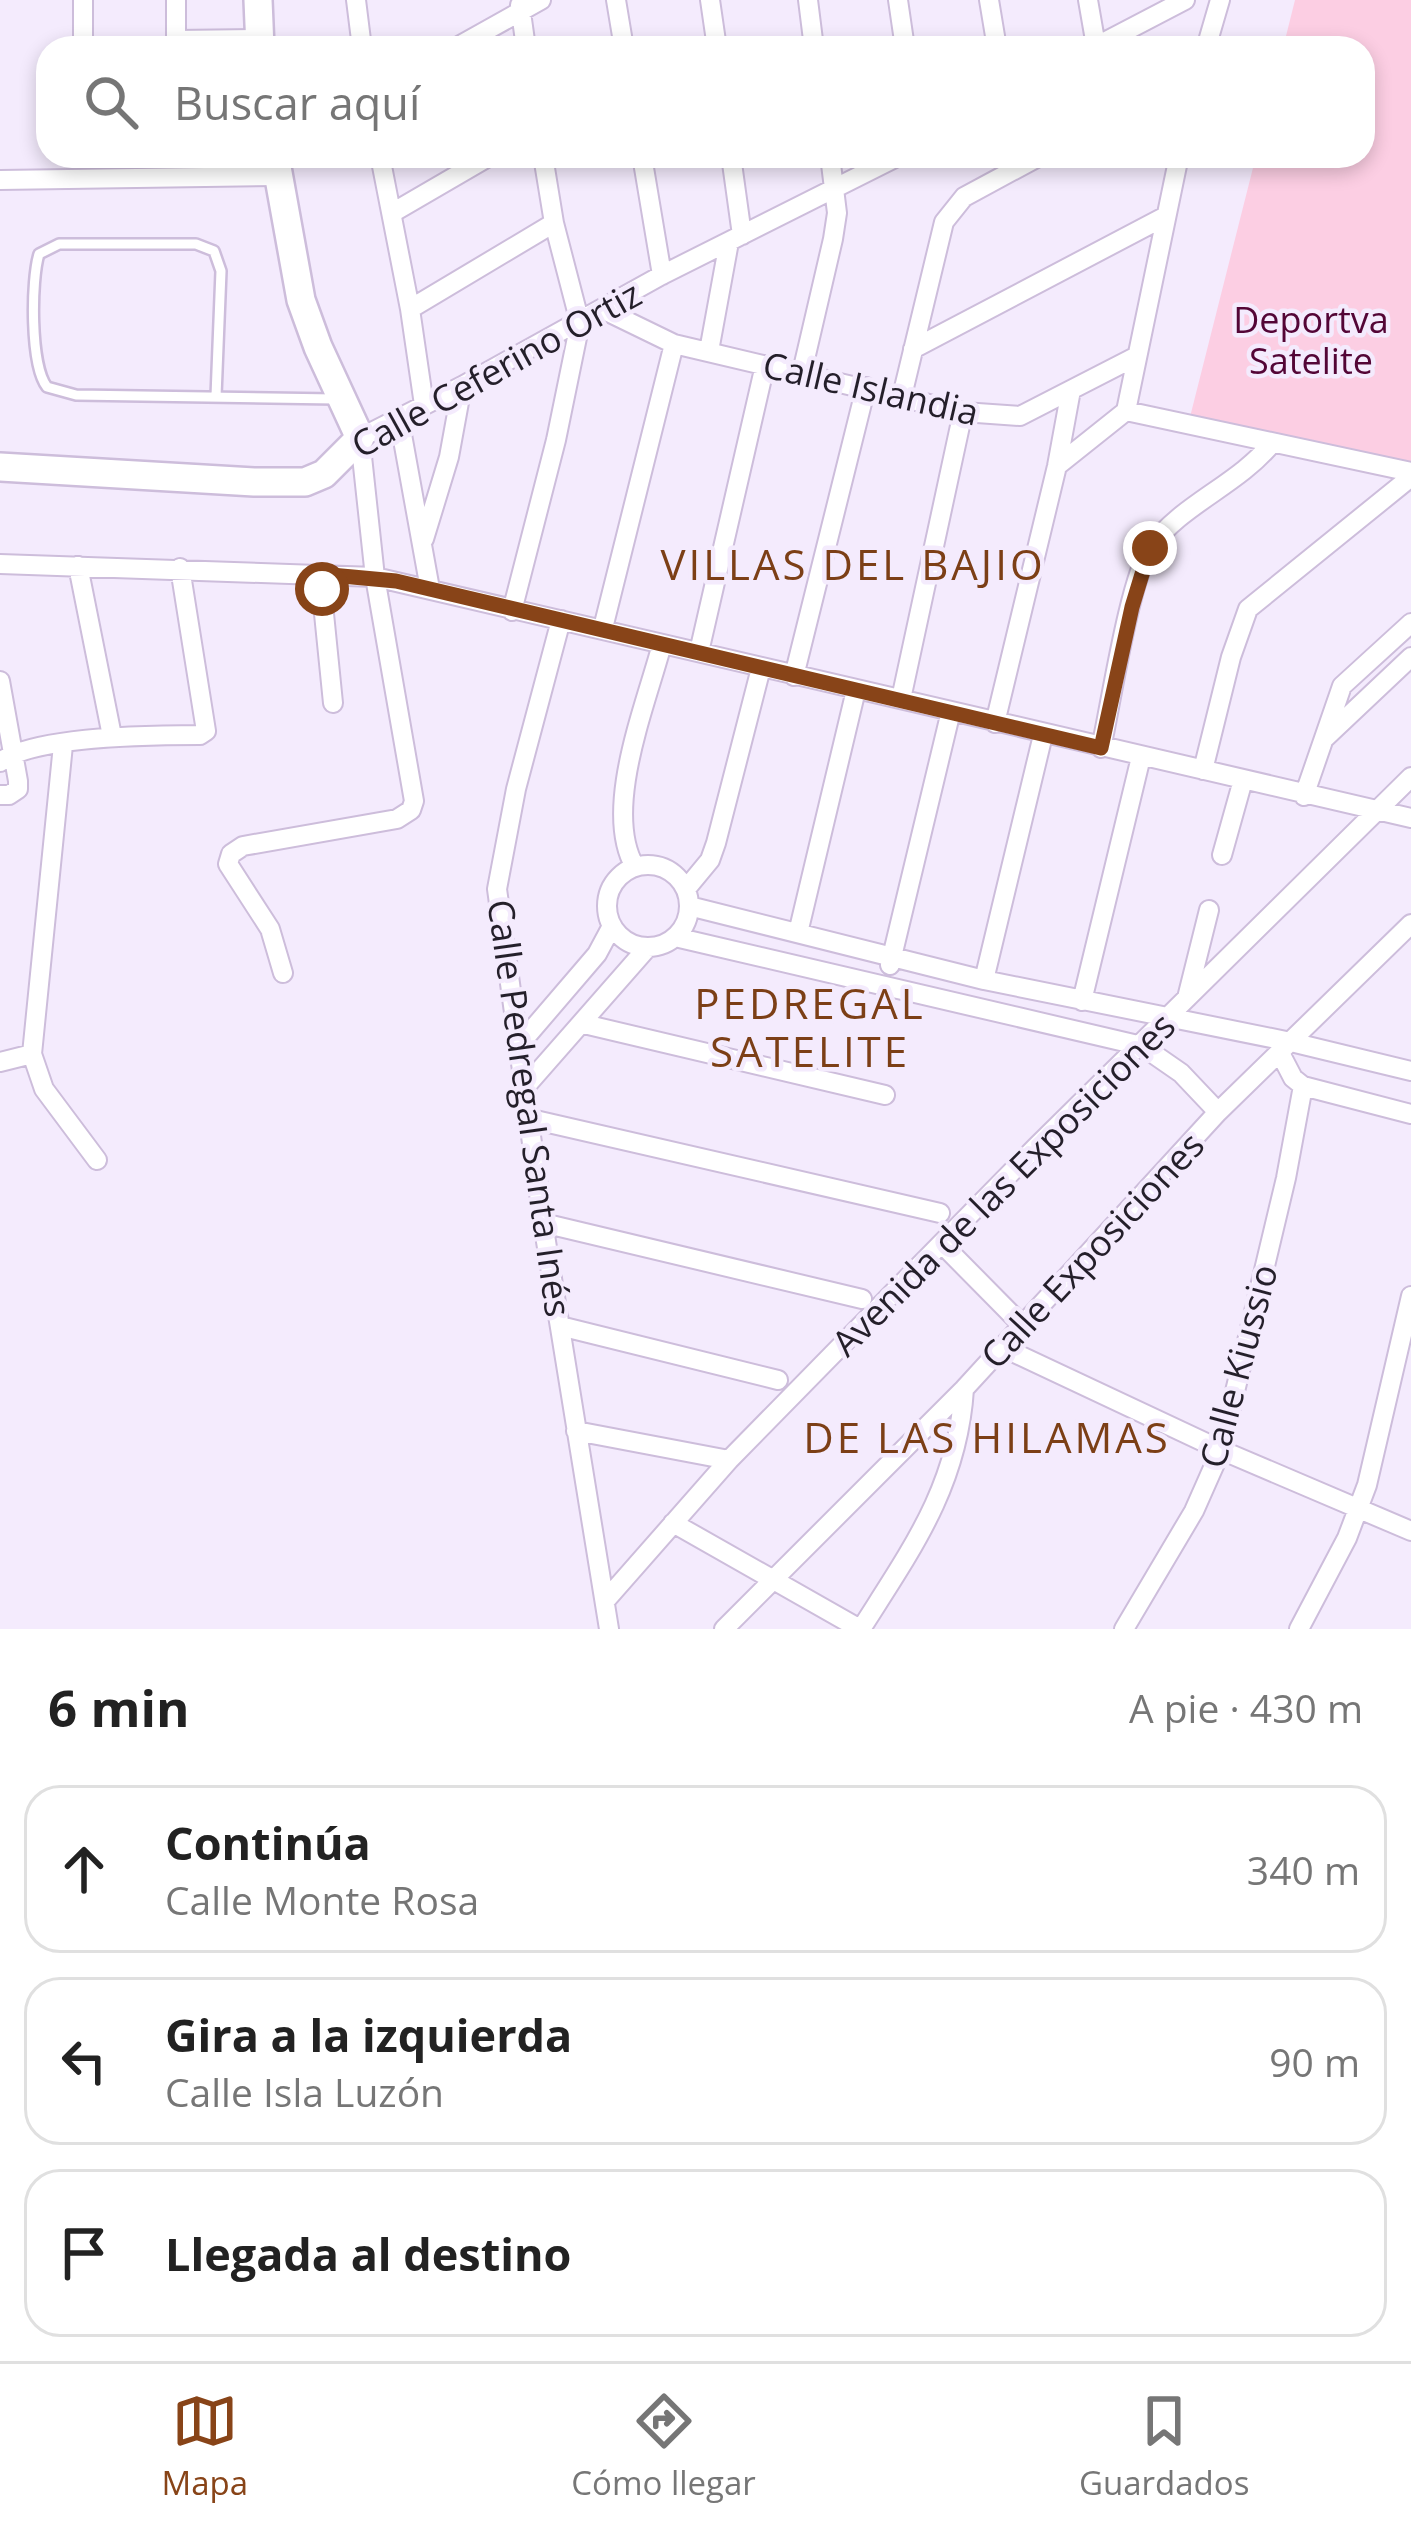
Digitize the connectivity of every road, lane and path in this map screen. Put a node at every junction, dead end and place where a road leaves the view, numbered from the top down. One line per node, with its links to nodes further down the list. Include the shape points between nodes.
1 (83, 0): 15 (street)
2 (176, 0): 16 (street)
3 (259, 0): 17 (street)
4 (356, 0): 18 (street)
5 (541, 0): 14 (street)
6 (616, 0): 21 (street)
7 (710, 0): 22 (street)
8 (808, 0): 23 (street)
9 (898, 0): 24 (street)
10 (989, 0): 25 (street)
11 (1088, 0): 26 (street)
12 (1185, 0): 27 (street)
13 (1220, 0): 28 (street)
14 (520, 6): 19 (street); 20 (street)
15 (82, 36)
16 (176, 36)
17 (260, 36)
18 (360, 36)
19 (474, 36)
20 (524, 36)
21 (622, 36)
22 (714, 36)
23 (812, 36)
24 (902, 36)
25 (995, 36)
26 (1093, 36)
27 (1116, 36)
28 (1210, 36)
29 (81, 168): 45 (street)
30 (177, 168): 44 (street)
31 (221, 168): 43 (street)
32 (266, 168): 43 (street)
33 (276, 168): 67 (street, via 301,300)
34 (383, 168): 48 (street)
35 (469, 168): 48 (street)
36 (545, 168): 50 (street)
37 (644, 168): 52 (street)
38 (732, 168): 51 (street)
39 (832, 168): 47 (street)
40 (876, 168): 47 (street, Calle Ceferino Ortiz)
41 (1017, 168): 57 (street, via 950,212)
42 (1176, 168): 49 (street)
43 (221, 177): 44 (street)
44 (177, 178): 45 (street)
45 (81, 179): 46 (street)
46 (0, 180)
47 (835, 190): 51 (street, Calle Ceferino Ortiz); 61 (street, via 833,239)
48 (392, 213): 53 (street)
49 (1166, 216): 57 (street); 59 (street)
50 (554, 224): 53 (street); 55 (street)
51 (736, 239): 52 (street, Calle Ceferino Ortiz); 58 (street)
52 (662, 275): 54 (street, Calle Ceferino Ortiz)
53 (410, 309): 68 (street)
54 (602, 309): 55 (street, Calle Ceferino Ortiz); 56 (street, Calle Islandia)
55 (580, 323): 62 (street, Calle Ceferino Ortiz); 84 (street)
56 (674, 344): 58 (street, Calle Islandia); 87 (street)
57 (913, 349): 66 (street)
58 (709, 351): 60 (street, Calle Islandia)
59 (1135, 357): 64 (street, Calle Islandia); 69 (street)
60 (765, 365): 61 (street, Calle Islandia); 89 (street)
61 (802, 373): 63 (street, Calle Islandia)
62 (462, 386): 68 (street, Calle Ceferino Ortiz); 77 (street)
63 (866, 386): 66 (street, Calle Islandia); 92 (street)
64 (1071, 390): 70 (street, Calle Islandia, via 1020,416); 75 (street)
65 (216, 396): 65 (lane, via 46,387 37,367 39,254 59,244 196,244 214,251 221,271); 67 (lane)
66 (902, 396): 70 (street, Calle Islandia)
67 (341, 399): 72 (street)
68 (424, 405): 71 (street, Calle Ceferino Ortiz)
69 (1126, 410): 73 (street); 75 (street)
70 (963, 412): 95 (street)
71 (399, 418): 72 (street, Calle Ceferino Ortiz); 77 (street)
72 (360, 438): 74 (street, Calle Ceferino Ortiz, via 305,482); 82 (street)
73 (1272, 443): 76 (street); 103 (street, via 1150,548)
74 (0, 466)
75 (1057, 466): 98 (street)
76 (1411, 475): 106 (street, via 1248,608)
77 (423, 542): 83 (street)
78 (0, 564): 79 (street)
79 (78, 566): 80 (street); 100 (street)
80 (180, 568): 81 (street); 100 (street, via 206,731)
81 (320, 574): 82 (street); 96 (street)
82 (375, 577): 83 (street); 123 (street, via 411,810 397,820 231,854 228,864 275,940)
83 (430, 589): 84 (street)
84 (512, 611): 85 (street)
85 (560, 620): 87 (street); 130 (street, Calle Pedregal Santa Inés, via 497,889)
86 (1411, 622): 101 (street, via 1347,679)
87 (603, 628): 88 (street)
88 (662, 644): 89 (street); 114 (street, via 623,802 622,839)
89 (699, 652): 91 (street)
90 (1411, 657): 101 (street)
91 (761, 668): 92 (street); 115 (street, via 716,843)
92 (794, 676): 94 (street)
93 (0, 681): 104 (street)
94 (856, 690): 95 (street); 119 (street)
95 (901, 699): 97 (street)
96 (333, 703)
97 (951, 711): 98 (street); 122 (street)
98 (995, 722): 99 (street)
99 (1042, 735): 103 (street); 124 (street)
100 (112, 736): 102 (street)
101 (1324, 740): 110 (street)
102 (63, 745): 104 (street); 133 (street)
103 (1101, 748): 105 (street)
104 (7, 756): 109 (street, via 17,789)
105 (1141, 757): 106 (street); 126 (street)
106 (1203, 770): 108 (street)
107 (1411, 777): 111 (street, Avenida de las Exposiciones)
108 (1243, 780): 110 (street); 113 (street)
109 (0, 795)
110 (1304, 796): 111 (street)
111 (1378, 811): 112 (street); 127 (street, Avenida de las Exposiciones)
112 (1411, 818)
113 (1222, 855)
114 (634, 867): 115 (street, via 670,871); 118 (street, via 613,885)
115 (687, 897): 119 (street); 120 (street, via 686,923)
116 (1209, 910): 127 (street)
117 (1411, 924): 132 (street, Calle Exposiciones)
118 (612, 926): 121 (street); 130 (street)
119 (798, 933): 122 (street)
120 (675, 937): 121 (street); 125 (street)
121 (648, 947): 129 (street)
122 (892, 958): 124 (street); 125 (street)
123 (283, 973)
124 (984, 980): 126 (street)
125 (886, 987): 131 (street)
126 (1082, 1001): 128 (street)
127 (1186, 1001): 128 (street, Avenida de las Exposiciones)
128 (1168, 1019): 131 (street, Avenida de las Exposiciones); 132 (street)
129 (584, 1024): 137 (street); 138 (street)
130 (519, 1045): 137 (street, Calle Pedregal Santa Inés)
131 (1142, 1046): 139 (street); 145 (street, Avenida de las Exposiciones)
132 (1285, 1047): 135 (street); 136 (street, via 1293,1078); 139 (street, Calle Exposiciones)
133 (32, 1054): 134 (street); 142 (street, via 44,1089)
134 (0, 1062)
135 (1411, 1072)
136 (1303, 1085): 140 (street); 154 (street, Calle Kiussio)
137 (526, 1086): 141 (street, Calle Pedregal Santa Inés)
138 (885, 1095)
139 (1218, 1112): 148 (street, Calle Exposiciones)
140 (1411, 1114)
141 (531, 1119): 143 (street); 144 (street, Calle Pedregal Santa Inés)
142 (97, 1160)
143 (940, 1213)
144 (543, 1223): 147 (street); 149 (street, Calle Pedregal Santa Inés)
145 (941, 1244): 148 (street); 155 (street, Avenida de las Exposiciones)
146 (1411, 1296): 156 (street)
147 (862, 1299)
148 (1022, 1325): 150 (street, Calle Exposiciones)
149 (560, 1326): 151 (street); 153 (street, Calle Pedregal Santa Inés)
150 (1002, 1347): 152 (street, Calle Exposiciones); 154 (street)
151 (778, 1380)
152 (964, 1389): 159 (street, Calle Exposiciones); 163 (street, via 949,1477)
153 (576, 1431): 155 (street); 160 (street, Calle Pedregal Santa Inés)
154 (1221, 1450): 156 (street); 164 (street, Calle Kiussio)
155 (729, 1460): 157 (street, Avenida de las Exposiciones)
156 (1358, 1510): 158 (street); 165 (street)
157 (673, 1523): 159 (street); 160 (street, Avenida de las Exposiciones)
158 (1411, 1532)
159 (772, 1582): 162 (street, Calle Exposiciones); 163 (street)
160 (605, 1601): 161 (street, Calle Pedregal Santa Inés)
161 (609, 1629)
162 (724, 1629)
163 (861, 1629)
164 (1124, 1629)
165 (1299, 1629)

